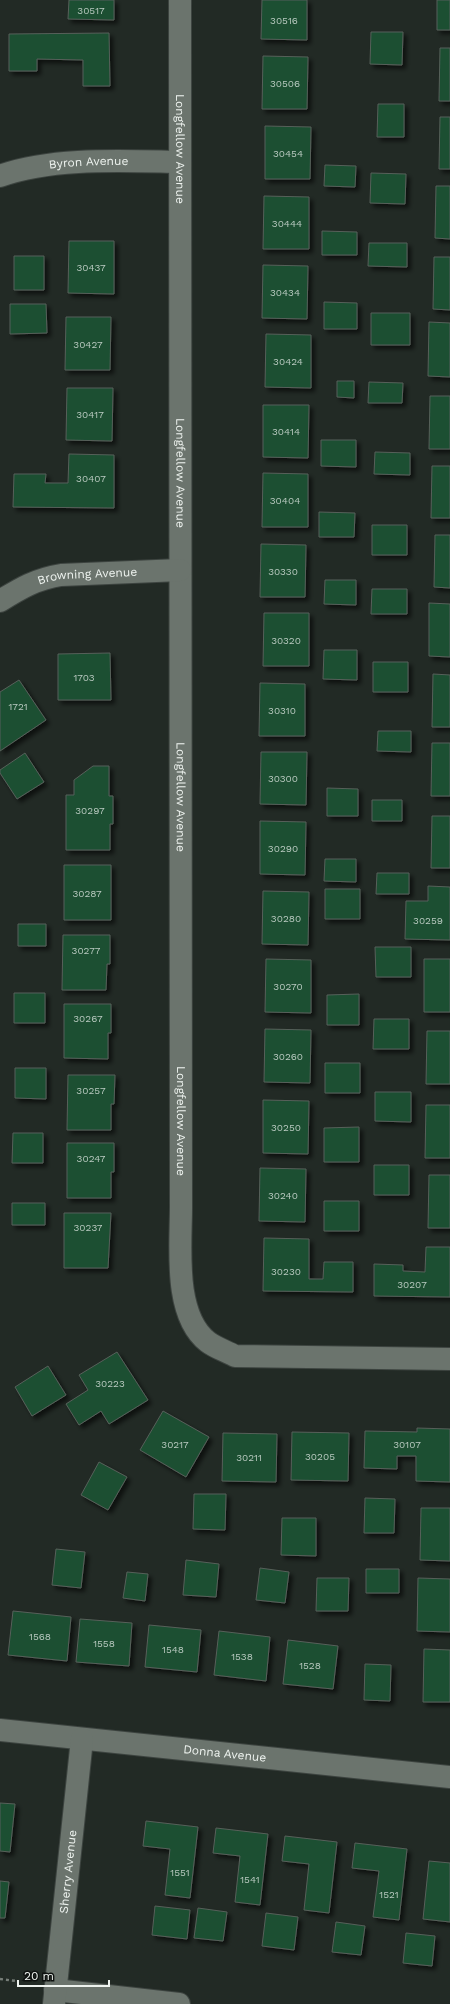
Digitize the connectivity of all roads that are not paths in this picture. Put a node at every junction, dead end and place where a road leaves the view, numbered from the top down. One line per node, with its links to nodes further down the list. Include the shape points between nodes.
1 (180, 0): 2 (street, Longfellow Avenue)
2 (179, 162): 3 (street, Byron Avenue, via 59,164 17,170); 4 (street, Longfellow Avenue)
3 (0, 176)
4 (180, 570): 5 (street, Browning Avenue, via 61,575 26,585); 6 (street, Longfellow Avenue, via 181,1222 182,1278 184,1298 190,1316 197,1330 207,1341 235,1356)
5 (0, 601)
6 (450, 1359)
7 (0, 1730): 8 (street, Donna Avenue)
8 (82, 1739): 9 (street, Donna Avenue); 10 (street, Sherry Avenue)
9 (450, 1778)
10 (55, 1997): 11 (street)
11 (179, 2004)

